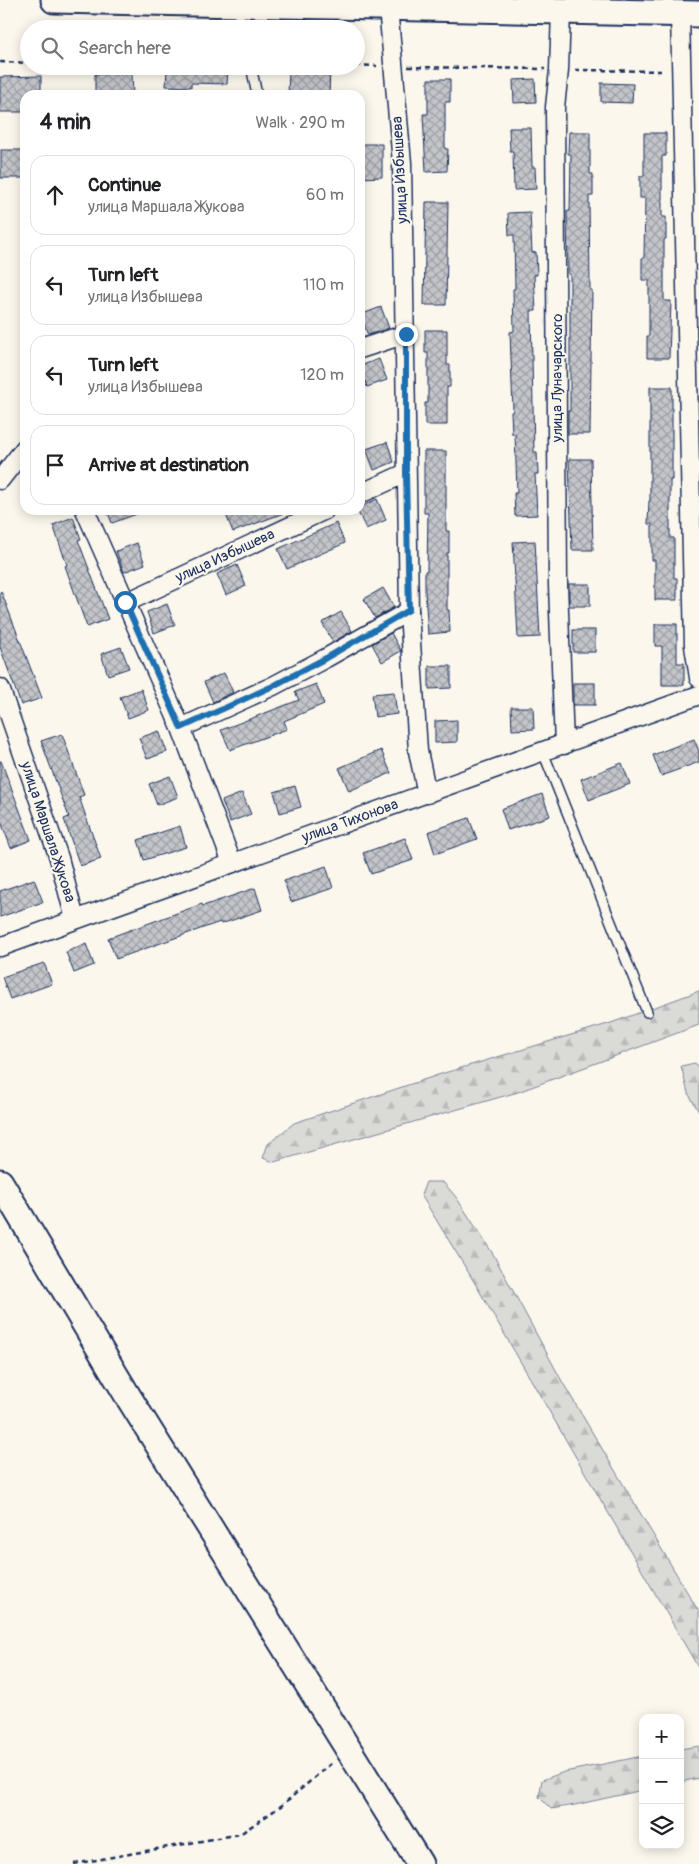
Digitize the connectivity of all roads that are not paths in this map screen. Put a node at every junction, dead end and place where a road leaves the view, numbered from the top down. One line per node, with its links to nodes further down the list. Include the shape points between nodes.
1 (54, 0): 2 (main road)
2 (153, 1): 3 (main road)
3 (253, 3): 6 (main road); 9 (lane)
4 (433, 4): 6 (main road); 7 (main road)
5 (598, 6): 7 (main road); 8 (main road)
6 (388, 7): 12 (street, улица Избышева, via 402,163)
7 (561, 11): 26 (street, улица Луначарского, via 555,107 558,585)
8 (690, 14): 22 (street, via 681,72 694,646)
9 (246, 20)
10 (253, 75): 11 (lane)
11 (256, 90)
12 (406, 334): 13 (street); 15 (street, улица Избышева)
13 (365, 347)
14 (20, 454): 16 (street)
15 (406, 473): 17 (street); 21 (street, улица Избышева)
16 (0, 480)
17 (365, 492)
18 (87, 515): 20 (street)
19 (315, 515): 20 (street, улица Избышева)
20 (125, 602): 25 (street)
21 (409, 610): 25 (street, via 273,686); 28 (street, улица Избышева, via 418,751)
22 (699, 678)
23 (0, 688): 30 (street, улица Маршала Жукова, via 59,858)
24 (699, 695): 26 (street, улица Тихонова)
25 (181, 728): 29 (street)
26 (564, 745): 27 (street, улица Тихонова)
27 (543, 752): 28 (street, улица Тихонова); 32 (lane)
28 (426, 794): 29 (street, улица Тихонова)
29 (232, 863): 30 (street, улица Тихонова)
30 (75, 919): 31 (street, улица Тихонова)
31 (0, 947)
32 (647, 1012)
33 (0, 1182): 34 (main road, via 129,1398)
34 (420, 1864)

